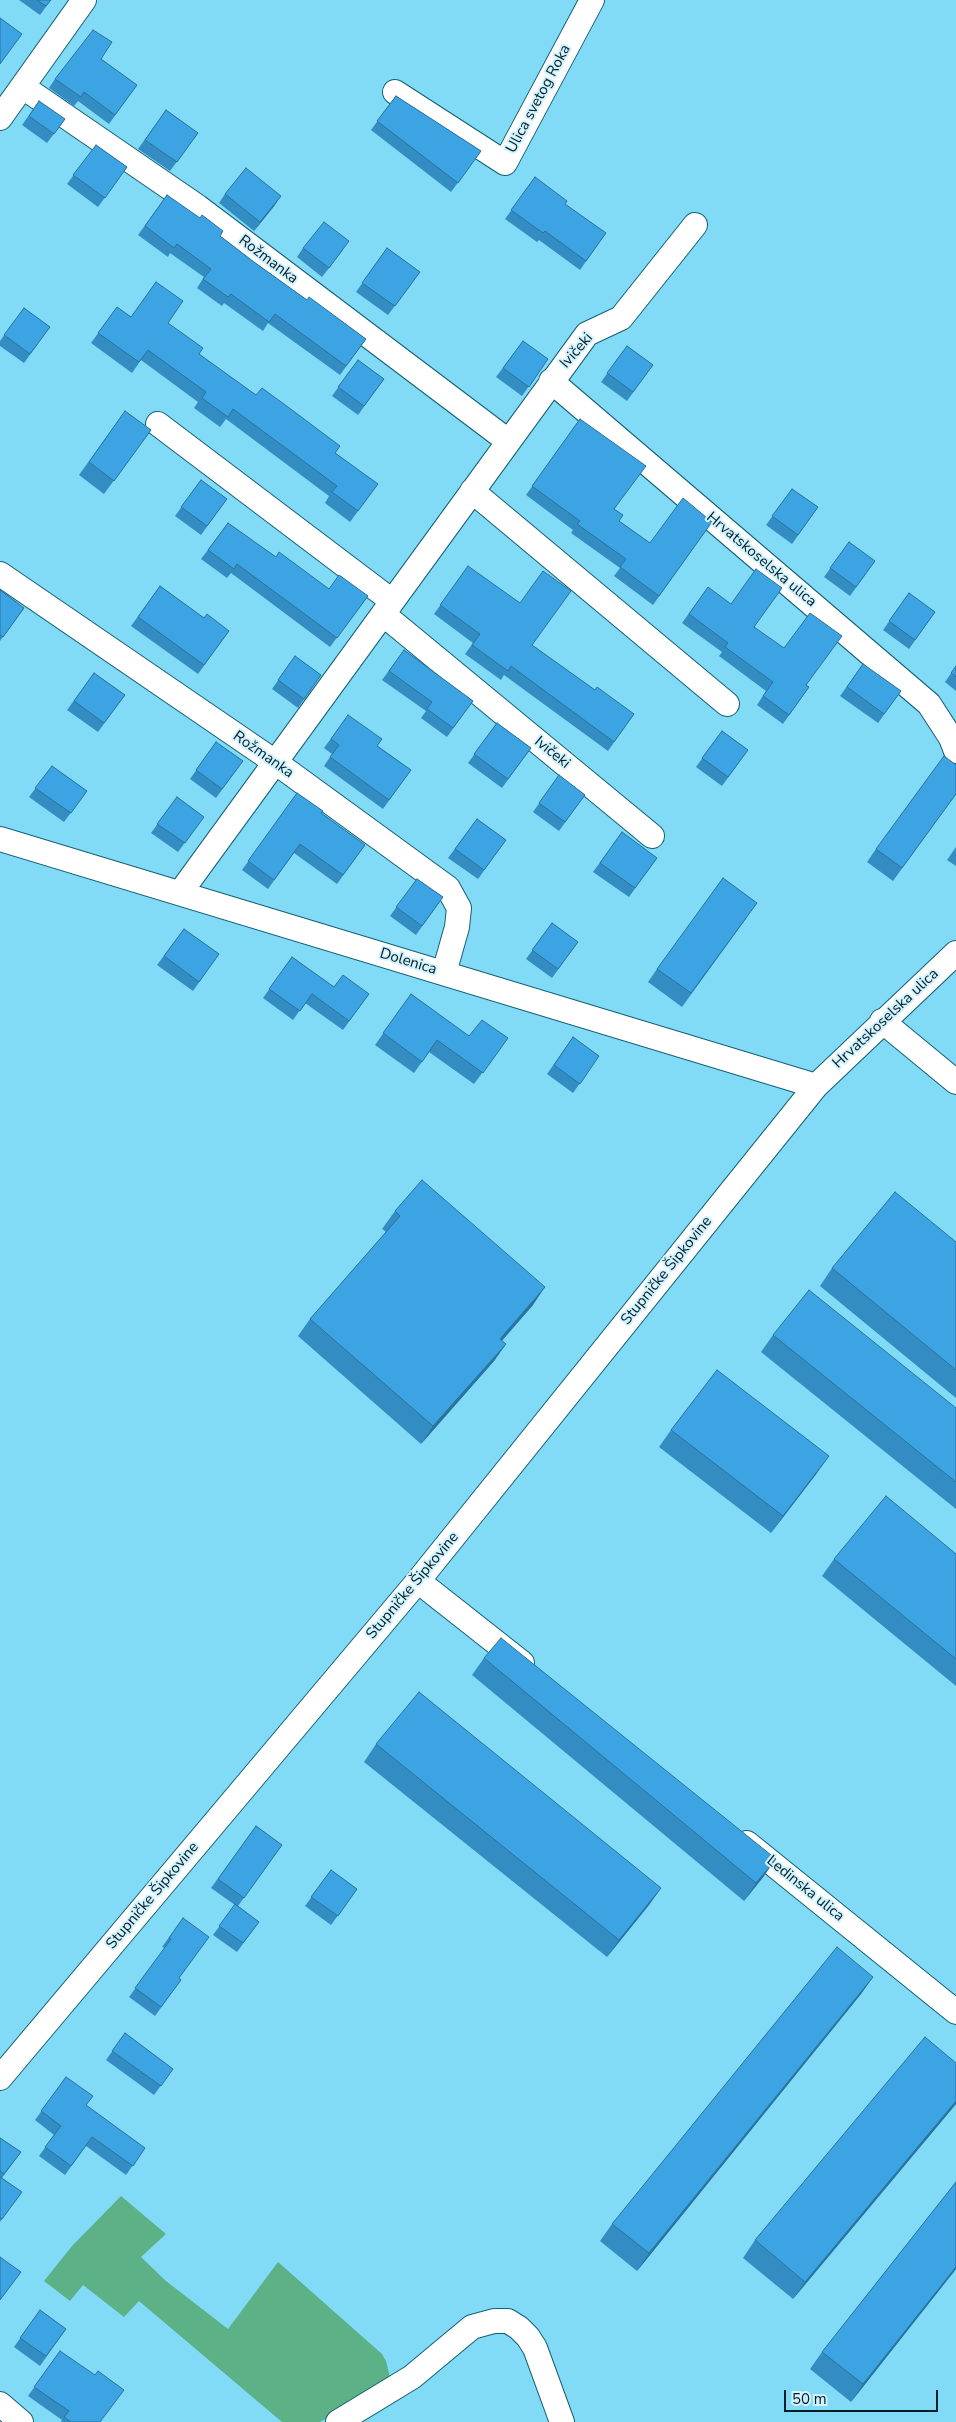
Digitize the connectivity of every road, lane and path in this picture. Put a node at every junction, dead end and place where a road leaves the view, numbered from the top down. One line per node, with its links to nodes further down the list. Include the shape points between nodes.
1 (84, 0): 3 (street)
2 (592, 0): 4 (street, Ulica svetog Roka, via 504,163)
3 (23, 87): 5 (street); 9 (street, Rožmanka, via 198,207)
4 (395, 92)
5 (0, 118)
6 (695, 225): 7 (street, Ivičeki, via 621,318 587,334)
7 (551, 381): 9 (street, Ivičeki); 14 (street, Hrvatskoselska ulica, via 929,704)
8 (158, 424): 12 (street, Ivičeki)
9 (508, 441): 10 (street, Ivičeki)
10 (472, 491): 12 (street, Ivičeki); 13 (street)
11 (0, 574): 15 (street, Rožmanka)
12 (387, 607): 15 (street, Ivičeki); 16 (street, Ivičeki)
13 (727, 704)
14 (956, 751)
15 (275, 762): 18 (street, Ivičeki); 20 (street, Rožmanka, via 448,888 459,908)
16 (652, 836)
17 (0, 839): 18 (street, Dolenica)
18 (180, 893): 20 (street, Dolenica)
19 (956, 953): 21 (street, Hrvatskoselska ulica)
20 (444, 973): 23 (street, Dolenica)
21 (882, 1021): 22 (street); 23 (street, Hrvatskoselska ulica)
22 (956, 1082)
23 (816, 1086): 24 (street, Stupničke Šipkovine)
24 (418, 1581): 25 (street); 28 (street, Stupničke Šipkovine)
25 (535, 1674)
26 (730, 1829): 27 (street, Ledinska ulica)
27 (956, 2012)
28 (0, 2078)
29 (0, 2404): 30 (street)
30 (21, 2422)
31 (338, 2422): 32 (street, via 417,2373 472,2327 494,2321 508,2321 528,2337)
32 (562, 2422)

